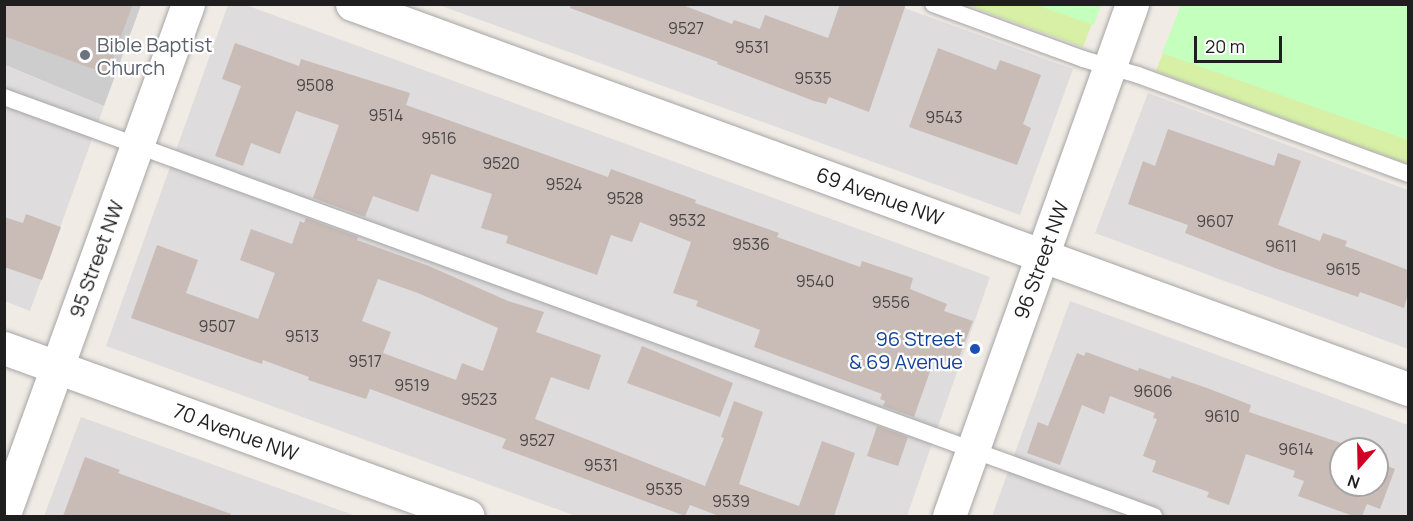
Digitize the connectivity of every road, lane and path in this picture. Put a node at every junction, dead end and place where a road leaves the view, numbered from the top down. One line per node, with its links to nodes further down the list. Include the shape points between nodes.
1 (188, 4): 7 (street, 95 Street NW)
2 (351, 4): 9 (street, 69 Avenue NW)
3 (933, 4): 5 (lane)
4 (1132, 4): 5 (street, 96 Street NW)
5 (1110, 67): 8 (lane); 9 (street, 96 Street NW)
6 (4, 97): 7 (lane)
7 (137, 146): 11 (street, 95 Street NW); 13 (lane)
8 (1408, 174)
9 (1042, 255): 12 (street, 69 Avenue NW); 13 (street, 96 Street NW)
10 (4, 348): 11 (street, 70 Avenue NW)
11 (57, 367): 14 (street, 95 Street NW); 15 (street, 70 Avenue NW)
12 (1408, 389)
13 (973, 450): 16 (street, 96 Street NW); 17 (lane)
14 (4, 514)
15 (468, 516)
16 (949, 516)
17 (1154, 516)

